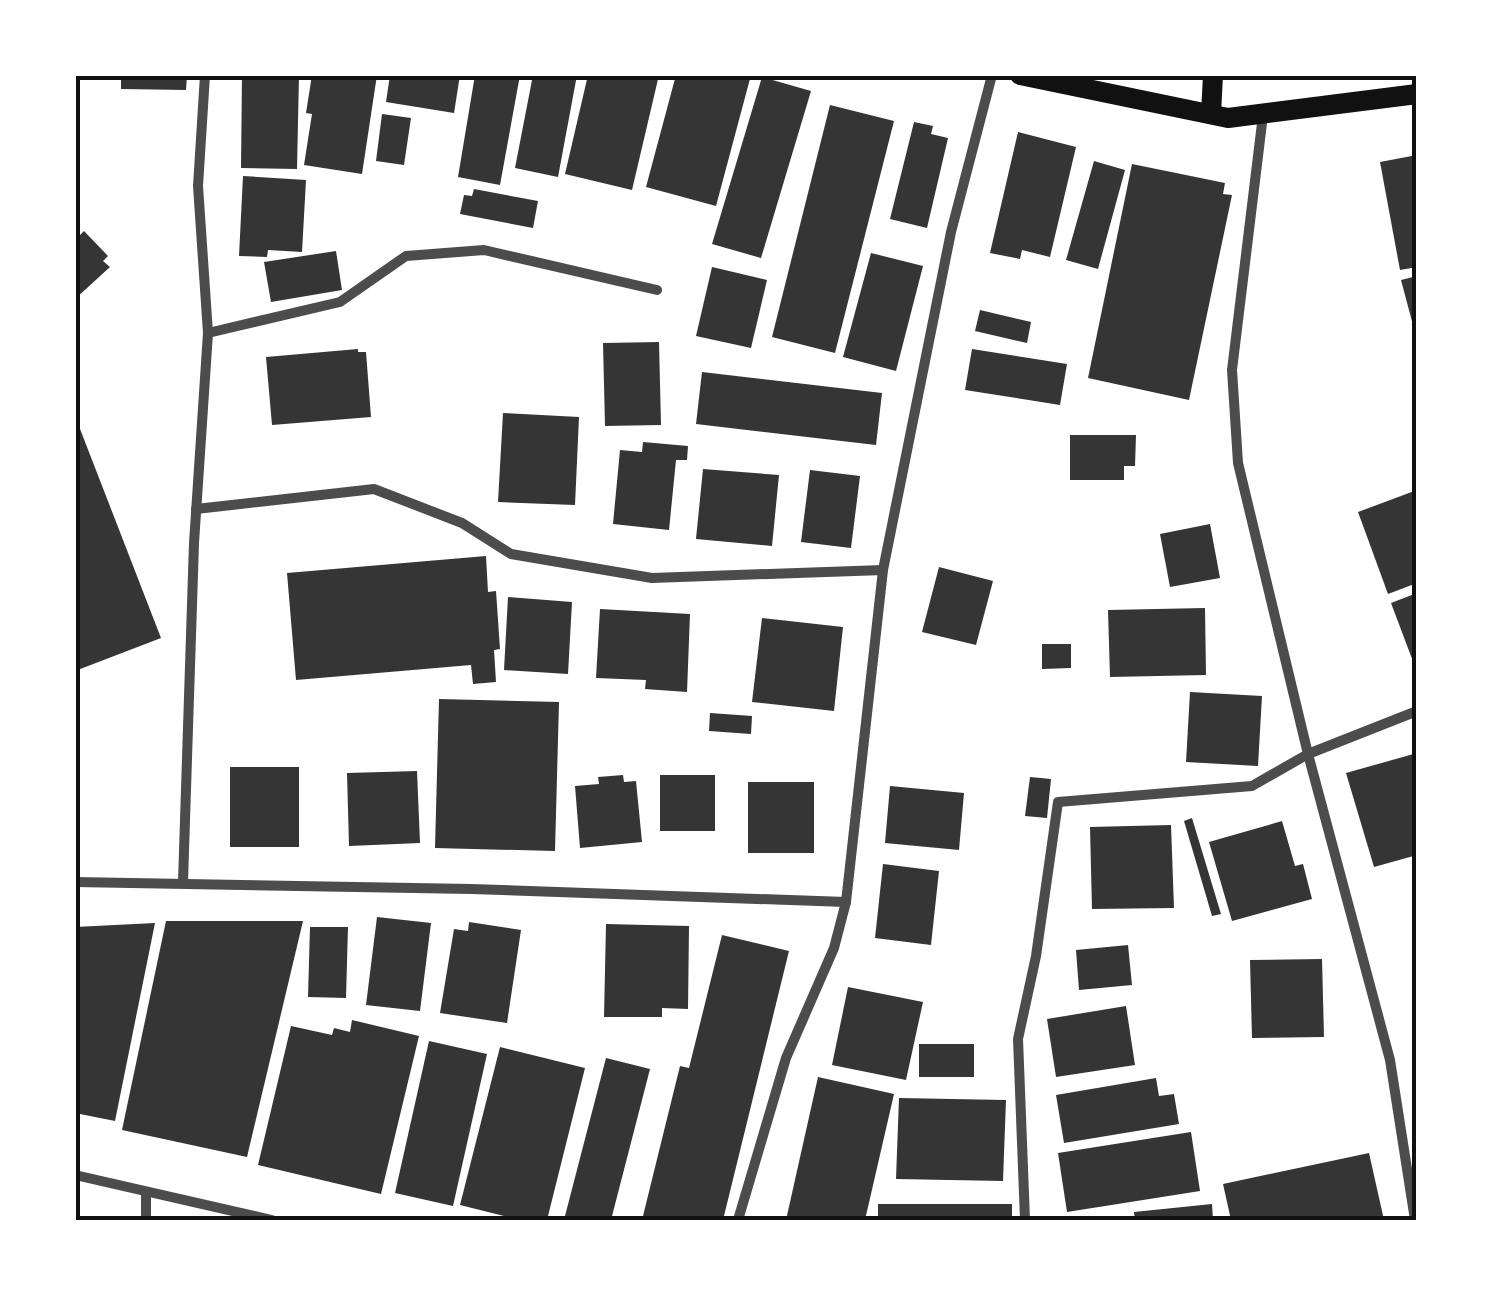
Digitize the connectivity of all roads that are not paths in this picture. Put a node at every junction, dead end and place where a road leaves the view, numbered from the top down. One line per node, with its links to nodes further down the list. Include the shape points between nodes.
1 (205, 75): 9 (street, via 198,186)
2 (992, 75): 11 (street, via 951,232)
3 (1020, 75): 6 (main road)
4 (1214, 75): 6 (main road)
5 (1417, 94): 7 (main road)
6 (1211, 114): 7 (main road)
7 (1263, 114): 13 (street, via 1232,370 1238,463)
8 (657, 290): 9 (street, via 484,250 406,256 340,302)
9 (208, 333): 10 (street)
10 (196, 509): 11 (street, via 374,489 462,524 511,554 652,578); 15 (street)
11 (883, 570): 16 (street)
12 (1417, 711): 13 (street)
13 (1308, 754): 22 (street, via 1252,786 1058,802 1018,1039); 23 (street, via 1390,1060)
14 (75, 882): 15 (street)
15 (183, 882): 16 (street)
16 (846, 902): 21 (street, via 834,948 786,1058)
17 (75, 1175): 18 (street)
18 (146, 1192): 19 (street); 20 (street)
19 (146, 1220)
20 (272, 1220)
21 (738, 1220)
22 (1025, 1220)
23 (1414, 1220)

